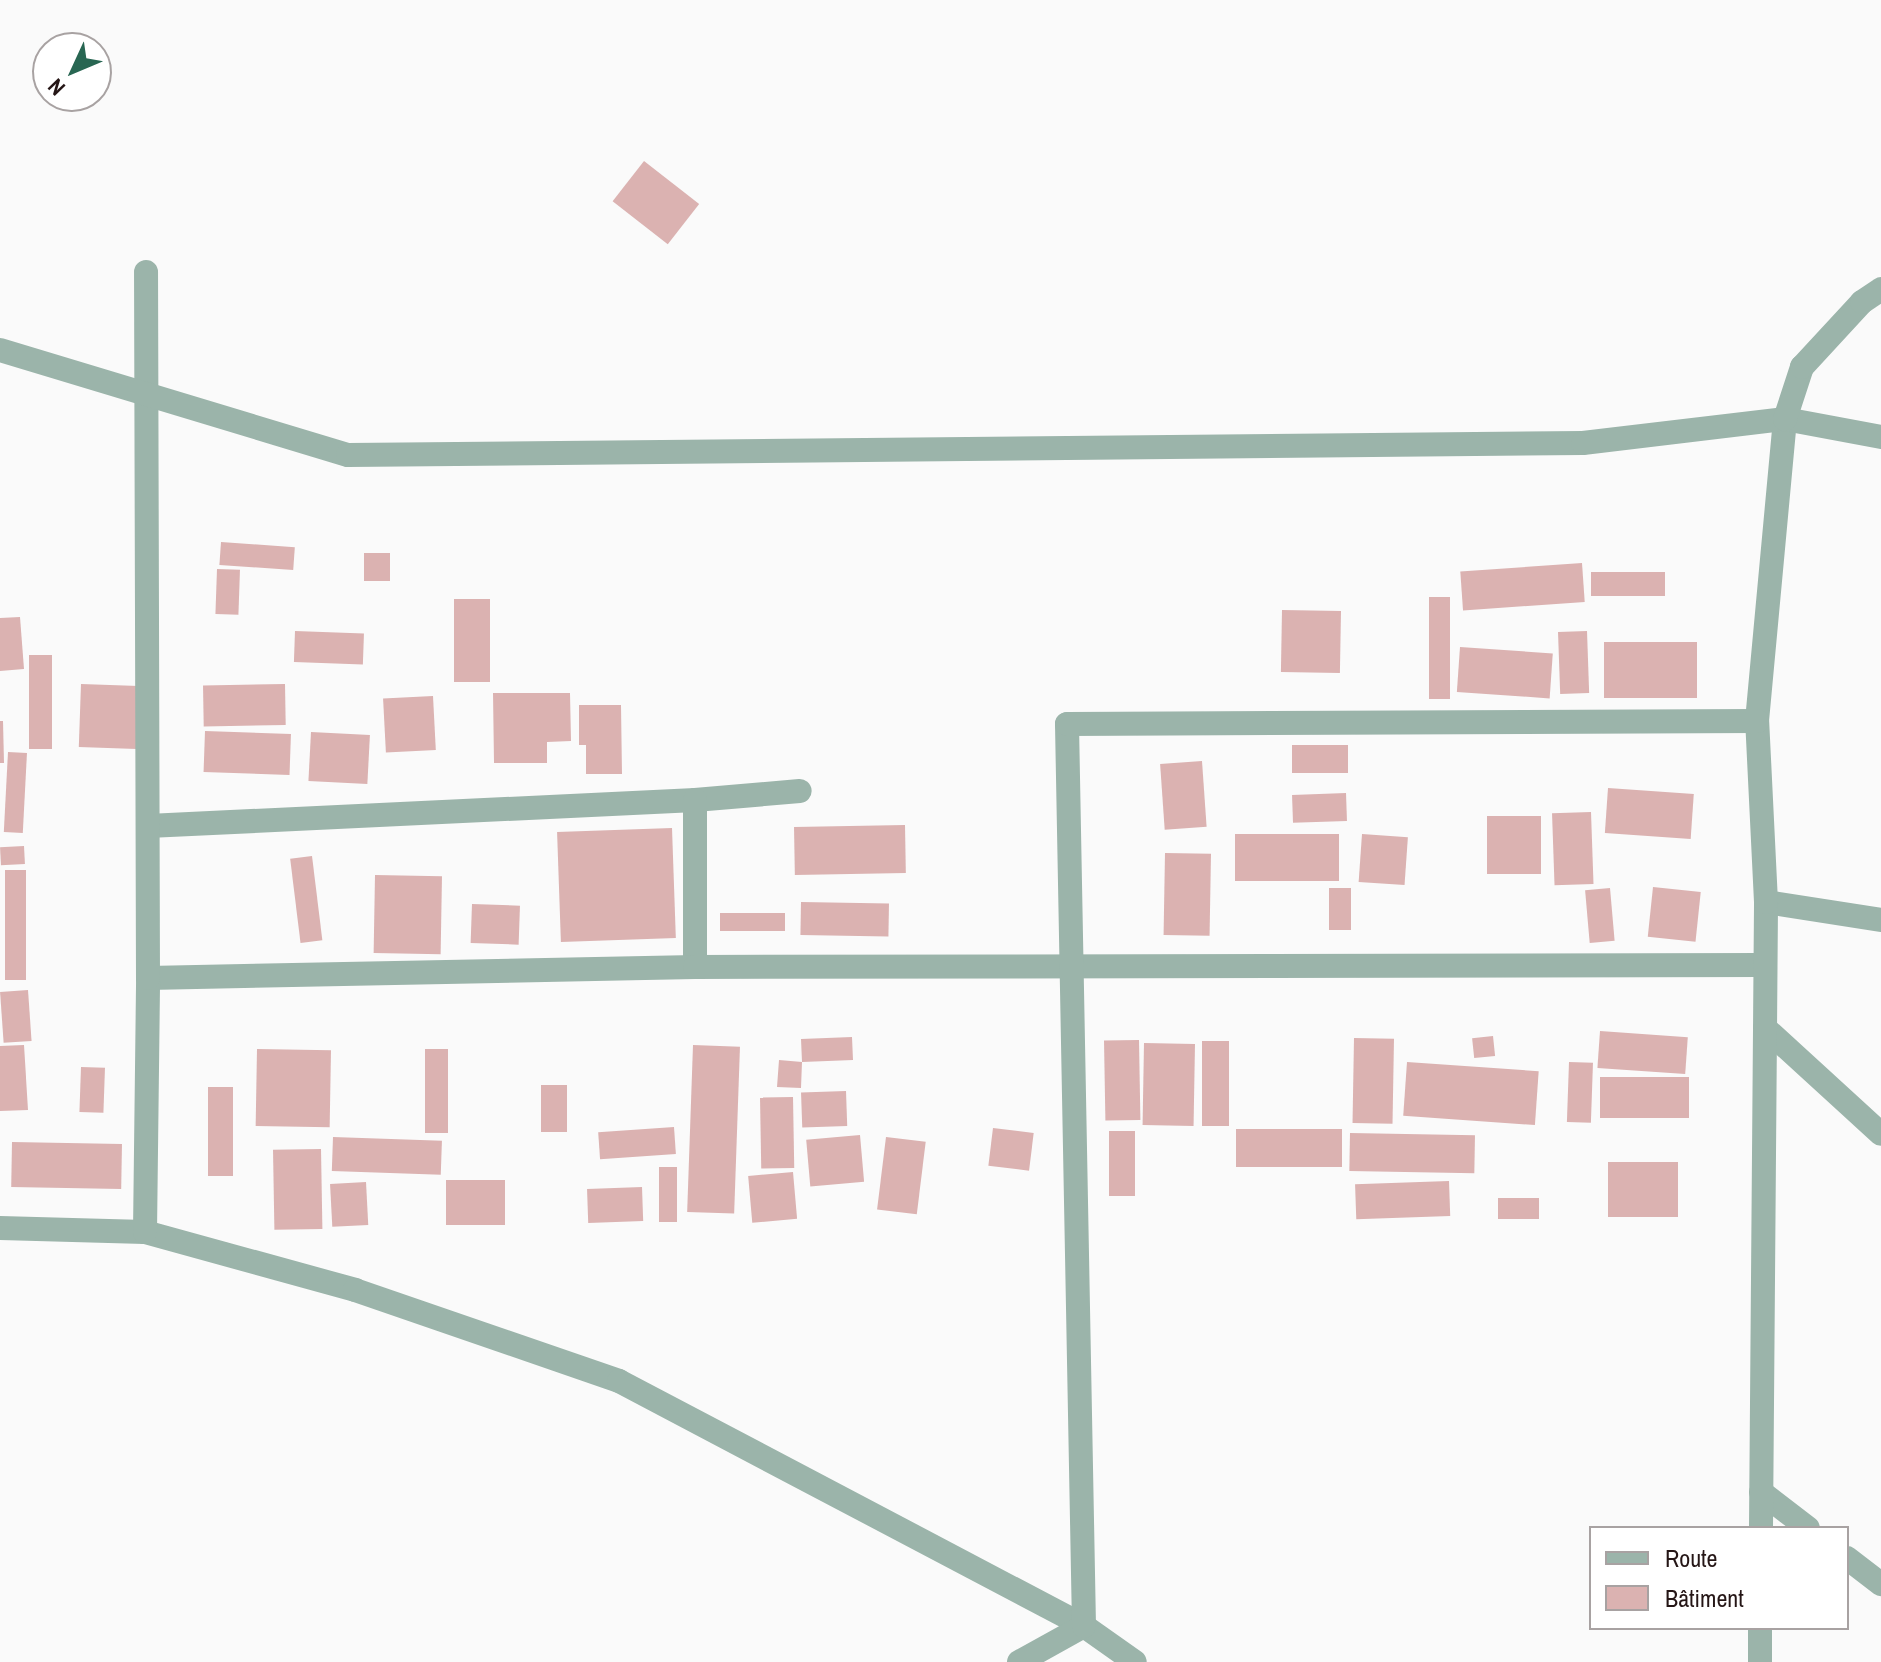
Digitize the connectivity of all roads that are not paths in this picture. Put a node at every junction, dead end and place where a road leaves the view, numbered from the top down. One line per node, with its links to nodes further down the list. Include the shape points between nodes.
1 (146, 272): 4 (street)
2 (1881, 289): 5 (street, via 1862,302 1802,367)
3 (0, 350): 4 (street)
4 (147, 394): 5 (street, via 348,455 1583,443); 10 (street)
5 (1785, 419): 6 (street); 7 (street)
6 (1881, 437)
7 (1757, 721): 11 (street); 14 (street, via 1067,724)
8 (800, 791): 9 (street)
9 (695, 800): 10 (street); 15 (street)
10 (148, 826): 16 (street)
11 (1766, 902): 12 (street); 13 (street)
12 (1881, 920)
13 (1764, 965): 14 (street); 17 (street)
14 (1072, 966): 15 (street); 26 (street)
15 (695, 967): 16 (street)
16 (148, 978): 20 (street)
17 (1765, 1028): 18 (street); 21 (street)
18 (1881, 1134)
19 (0, 1228): 20 (street)
20 (145, 1232): 26 (street, via 355,1290 619,1381)
21 (1761, 1492): 22 (street); 23 (street)
22 (1761, 1526)
23 (1805, 1526)
24 (1849, 1560): 25 (street)
25 (1881, 1584)
26 (1084, 1626): 28 (street); 29 (street)
27 (1760, 1630): 30 (street)
28 (1019, 1662)
29 (1135, 1662)
30 (1760, 1662)

